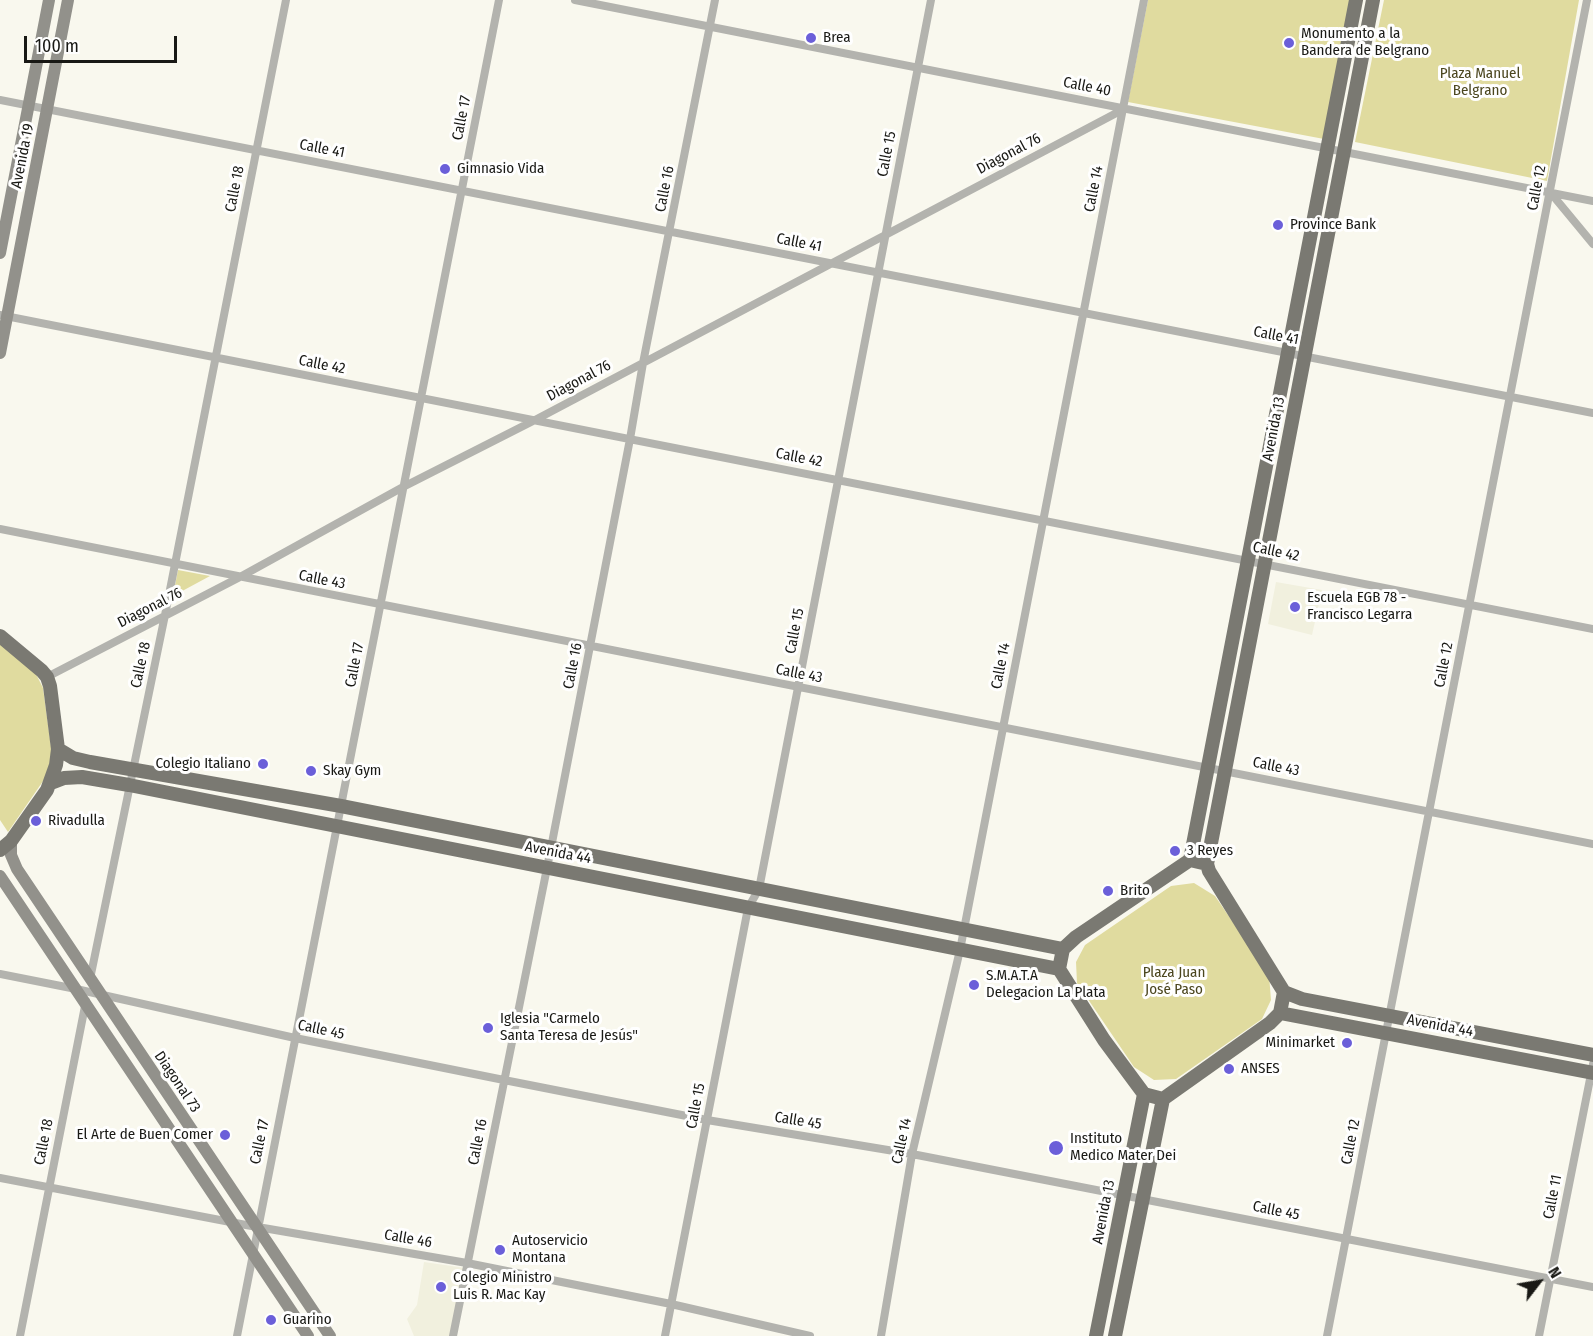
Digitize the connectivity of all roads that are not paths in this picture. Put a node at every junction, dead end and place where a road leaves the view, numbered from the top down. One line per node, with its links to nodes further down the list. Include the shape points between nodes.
1 (49, 0): 15 (main road, Avenida 19)
2 (68, 0): 16 (main road, Avenida 19)
3 (286, 0): 19 (street, Calle 18)
4 (499, 0): 21 (street, Calle 17)
5 (575, 0): 12 (street, Calle 40)
6 (715, 0): 12 (street, Calle 16)
7 (931, 0): 13 (street, Calle 15)
8 (1144, 0): 17 (street, Calle 14)
9 (1356, 0): 18 (main road, Avenida 13)
10 (1373, 0): 20 (main road, Avenida 13)
11 (1587, 0): 22 (street, Calle 12)
12 (710, 27): 13 (street, Calle 40); 24 (street, Calle 16)
13 (918, 68): 17 (street, Calle 40); 25 (street, Calle 15)
14 (0, 100): 15 (street, Calle 41)
15 (28, 105): 16 (street, Calle 41); 27 (main road, Avenida 19)
16 (47, 109): 19 (street, Calle 41); 31 (main road, Avenida 19)
17 (1124, 109): 18 (street, Calle 40); 25 (street, Diagonal 76); 30 (street, Calle 14)
18 (1328, 149): 20 (street, Calle 40); 32 (main road, Avenida 13)
19 (256, 150): 21 (street, Calle 41); 35 (street, Calle 18)
20 (1344, 152): 22 (street, Calle 40); 34 (main road, Avenida 13)
21 (461, 190): 24 (street, Calle 41); 38 (street, Calle 17)
22 (1550, 192): 23 (street, Calle 40); 26 (street); 37 (street, Calle 12)
23 (1593, 201)
24 (670, 231): 28 (street, Calle 41); 36 (street, Calle 16)
25 (885, 236): 28 (street, Diagonal 76); 29 (street, Calle 15)
26 (1593, 244)
27 (0, 253)
28 (830, 263): 29 (street, Calle 41); 36 (street, Diagonal 76)
29 (878, 272): 30 (street, Calle 41); 42 (street, Calle 15)
30 (1083, 312): 32 (street, Calle 41); 44 (street, Calle 14)
31 (4, 316): 33 (main road, Avenida 19); 35 (street, Calle 42)
32 (1288, 352): 34 (street, Calle 41); 46 (main road, Avenida 13)
33 (0, 353)
34 (1305, 356): 37 (street, Calle 41); 48 (main road, Avenida 13)
35 (216, 357): 38 (street, Calle 42); 47 (street, Calle 18)
36 (643, 363): 40 (street, Diagonal 76); 41 (street, Calle 16)
37 (1510, 397): 39 (street, Calle 41); 50 (street, Calle 12)
38 (421, 398): 40 (street, Calle 42); 43 (street, Calle 17)
39 (1593, 413)
40 (535, 420): 41 (street, Calle 42); 43 (street, Diagonal 76)
41 (630, 439): 42 (street, Calle 42); 55 (street, Calle 16)
42 (838, 479): 44 (street, Calle 42); 57 (street, Calle 15)
43 (403, 487): 49 (street, Diagonal 76); 51 (street, Calle 17)
44 (1043, 520): 46 (street, Calle 42); 58 (street, Calle 14)
45 (0, 530): 47 (street, Calle 43)
46 (1248, 560): 48 (street, Calle 42); 61 (main road, Avenida 13)
47 (175, 564): 49 (street, Calle 43); 52 (street, Calle 18)
48 (1264, 564): 50 (street, Calle 42); 62 (main road, Avenida 13)
49 (240, 577): 51 (street, Calle 43); 52 (street, Diagonal 76)
50 (1469, 604): 53 (street, Calle 42); 66 (street, Calle 12)
51 (380, 605): 55 (street, Calle 43); 65 (street, Calle 17)
52 (165, 615): 56 (street, Diagonal 76); 60 (street, Calle 18)
53 (1593, 628)
54 (0, 636): 56 (main road)
55 (590, 646): 57 (street, Calle 43); 70 (street, Calle 16)
56 (47, 678): 59 (main road)
57 (798, 688): 58 (street, Calle 43); 75 (street, Calle 15)
58 (1003, 728): 61 (street, Calle 43); 77 (street, Calle 14)
59 (58, 749): 60 (main road, Avenida 44, via 73,758); 63 (main road)
60 (132, 768): 64 (street, Calle 18); 65 (main road, Avenida 44)
61 (1208, 769): 62 (street, Calle 43); 71 (main road, Avenida 13)
62 (1225, 771): 66 (street, Calle 43); 72 (main road, Avenida 13)
63 (51, 783): 64 (main road, Avenida 44, via 82,777); 69 (main road)
64 (129, 785): 67 (main road, Avenida 44); 82 (street, Calle 18)
65 (341, 806): 67 (street, Calle 17); 70 (main road, Avenida 44)
66 (1429, 811): 68 (street, Calle 43); 86 (street, Calle 12)
67 (337, 826): 73 (main road, Avenida 44); 88 (street, Calle 17)
68 (1593, 844)
69 (6, 845): 82 (main road, Diagonal 73)
70 (551, 848): 73 (street, Calle 16); 75 (main road, Avenida 44)
71 (1190, 861): 72 (main road); 78 (main road)
72 (1207, 864): 83 (main road)
73 (547, 868): 76 (main road, Avenida 44); 91 (street, Calle 16)
74 (0, 876): 82 (main road, Diagonal 73)
75 (759, 889): 76 (street, Calle 15); 77 (main road, Avenida 44)
76 (748, 908): 79 (main road, Avenida 44); 94 (street, Calle 15)
77 (964, 929): 78 (main road, Avenida 44); 79 (street, Calle 14)
78 (1063, 949): 80 (main road)
79 (960, 950): 80 (main road, Avenida 44); 95 (street, Calle 14)
80 (1059, 969): 92 (main road)
81 (0, 974): 82 (street)
82 (85, 990): 84 (main road, Diagonal 73); 97 (street, Calle 18); 100 (main road, Diagonal 73)
83 (1284, 992): 85 (main road); 86 (main road, Avenida 44)
84 (101, 995): 88 (street, Calle 45); 101 (main road, Diagonal 73)
85 (1280, 1013): 87 (main road, Avenida 44); 93 (main road)
86 (1388, 1016): 87 (street, Calle 12); 89 (main road, Avenida 44)
87 (1386, 1032): 90 (main road, Avenida 44); 102 (street, Calle 12)
88 (295, 1038): 91 (street, Calle 45); 101 (street, Calle 17)
89 (1593, 1056)
90 (1592, 1070): 105 (street, Calle 11)
91 (504, 1080): 94 (street, Calle 45); 104 (street, Calle 16)
92 (1144, 1094): 93 (main road); 98 (main road, Avenida 13)
93 (1163, 1099): 99 (main road)
94 (707, 1120): 95 (street, Calle 45); 107 (street, Calle 15)
95 (912, 1154): 98 (street, Calle 45); 115 (street, Calle 14)
96 (0, 1178): 97 (street, Calle 46)
97 (49, 1187): 100 (street, Calle 46); 108 (street, Calle 18)
98 (1124, 1195): 99 (street, Calle 45); 116 (main road, Avenida 13)
99 (1143, 1199): 102 (street, Calle 45); 117 (main road)
100 (231, 1222): 101 (street, Calle 46); 103 (main road, Diagonal 73)
101 (257, 1227): 103 (street, Calle 17); 104 (street, Calle 46); 111 (main road, Diagonal 73)
102 (1346, 1238): 105 (street, Calle 45); 118 (street, Calle 12)
103 (252, 1253): 109 (street, Calle 17); 110 (main road, Diagonal 73)
104 (467, 1263): 107 (street, Calle 46); 112 (street, Calle 16)
105 (1551, 1279): 106 (street, Calle 45); 119 (street, Calle 11)
106 (1593, 1287)
107 (671, 1304): 113 (street, Calle 15); 114 (street, Calle 46)
108 (20, 1336)
109 (237, 1336)
110 (308, 1336)
111 (330, 1336)
112 (453, 1336)
113 (665, 1336)
114 (810, 1336)
115 (881, 1336)
116 (1096, 1336)
117 (1116, 1336)
118 (1327, 1336)
119 (1539, 1336)

